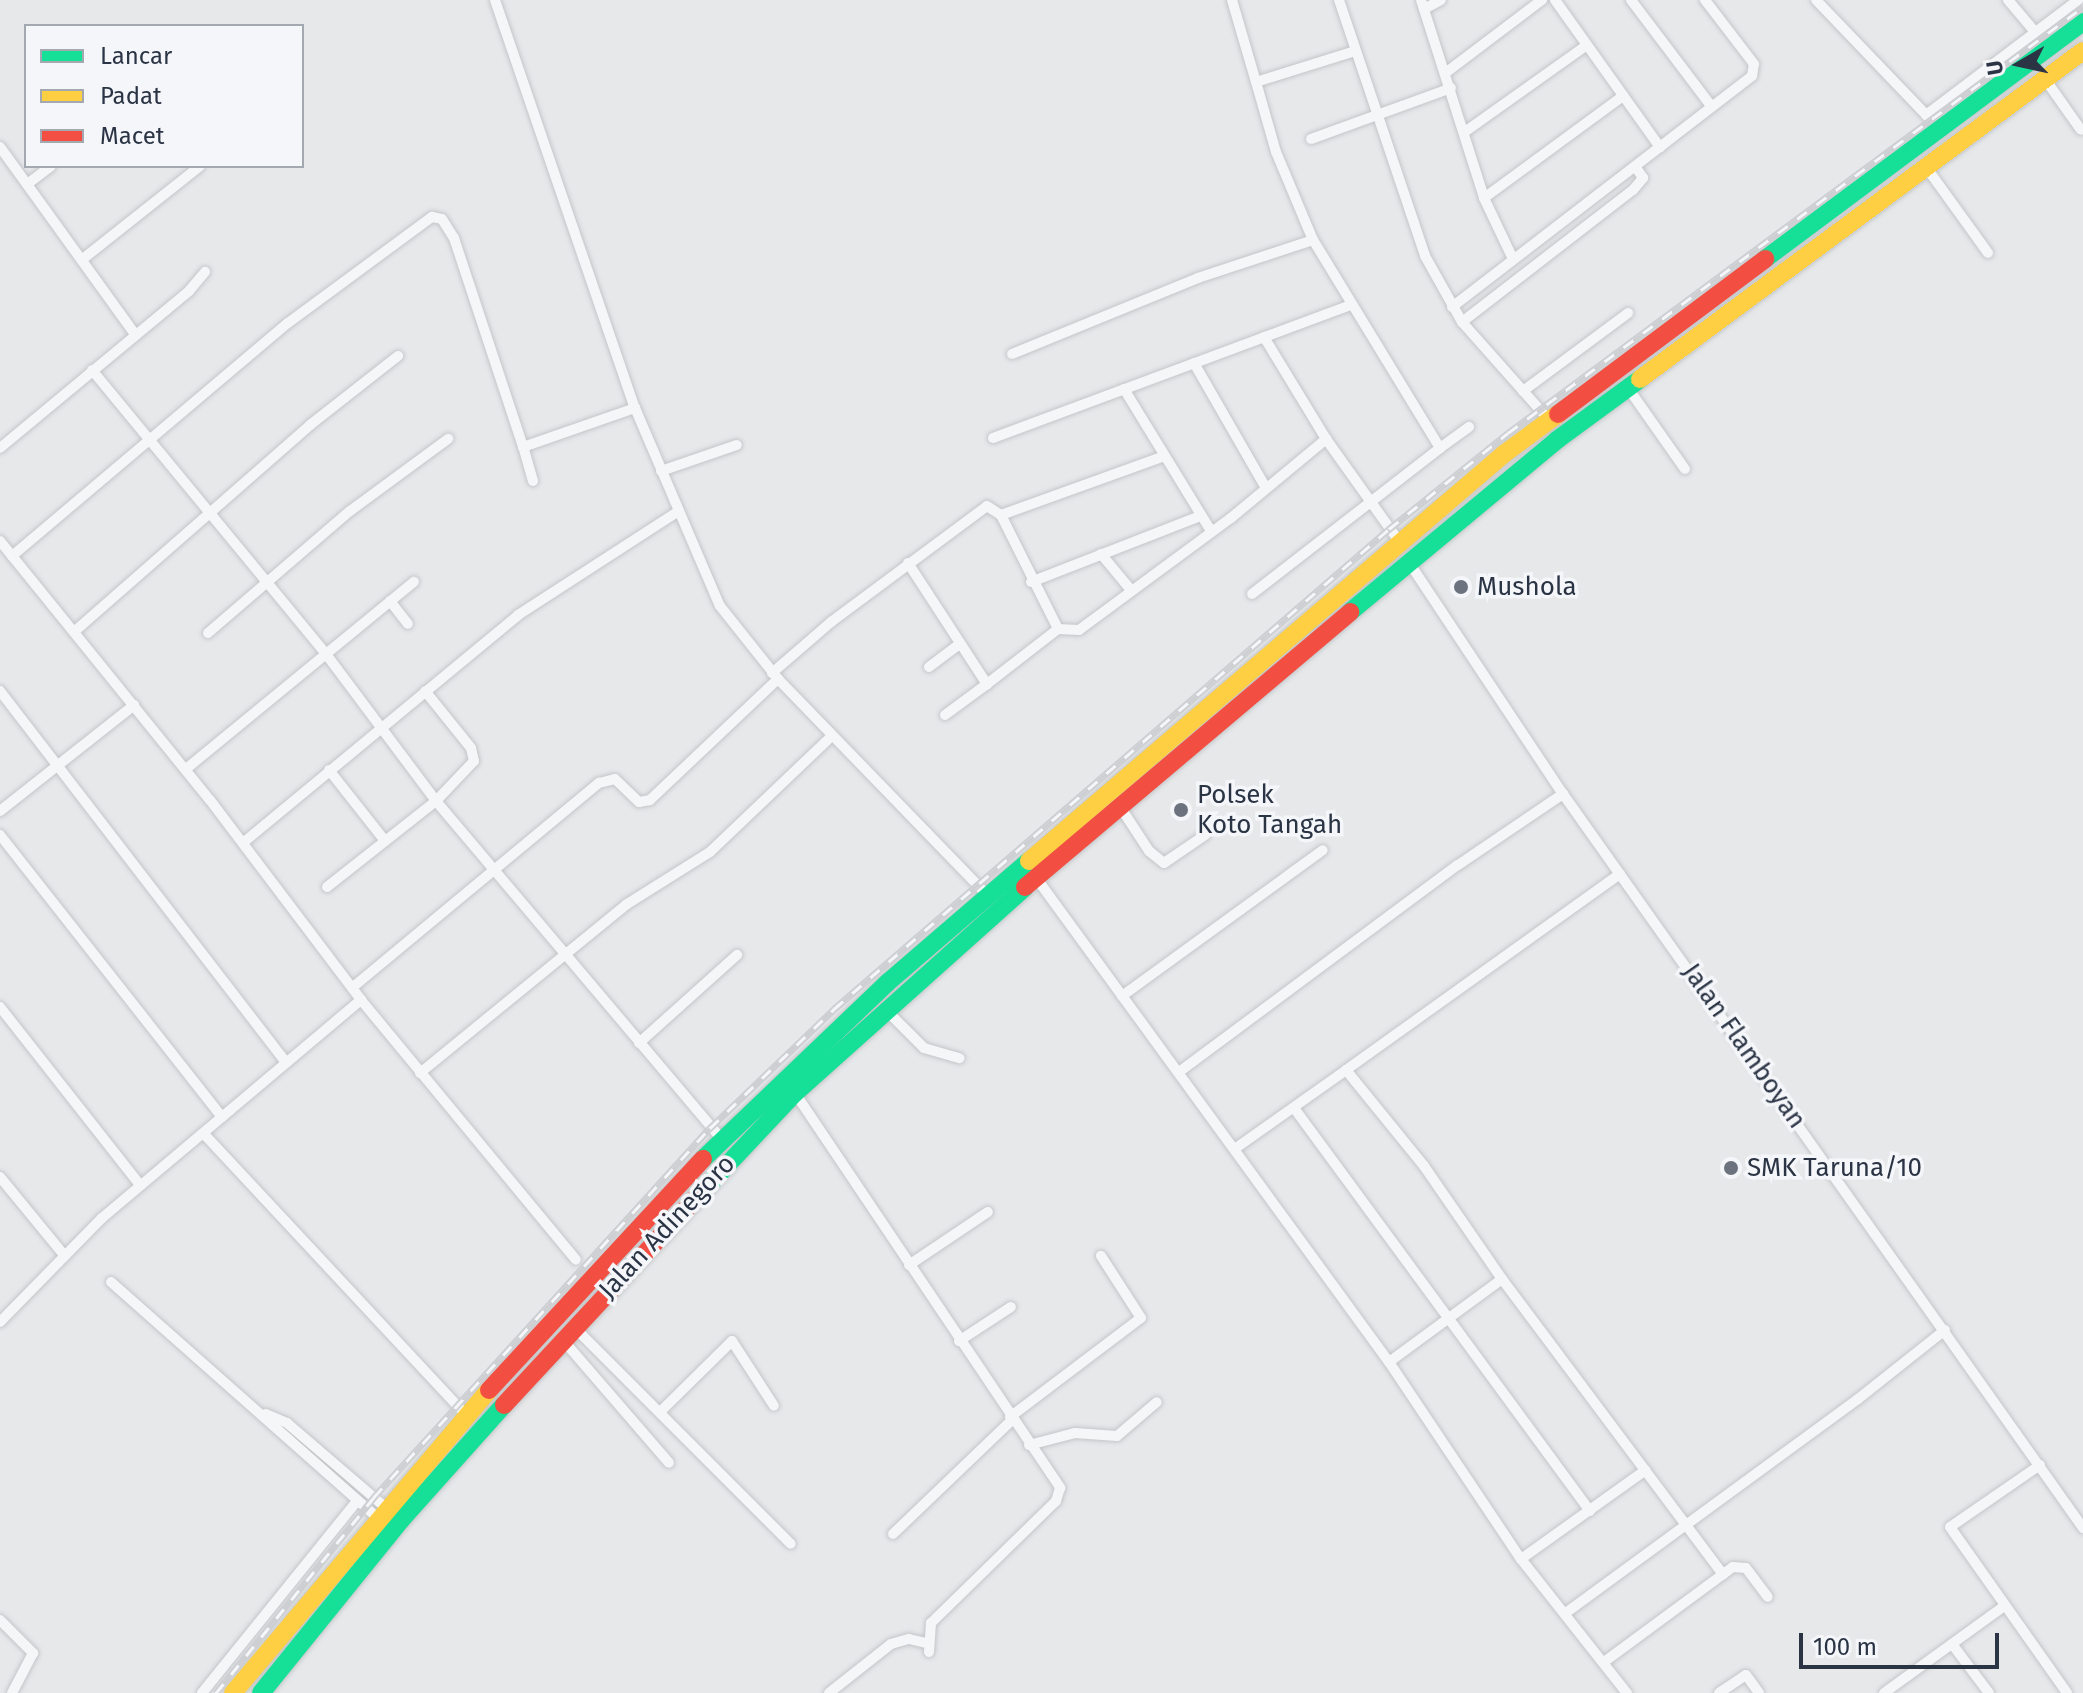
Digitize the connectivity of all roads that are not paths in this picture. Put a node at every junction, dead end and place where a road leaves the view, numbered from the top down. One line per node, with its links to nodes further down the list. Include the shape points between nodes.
1 (495, 0): 59 (street)
2 (1232, 0): 20 (street)
3 (1339, 0): 16 (street)
4 (1441, 0): 12 (street)
5 (1542, 0): 18 (street)
6 (1555, 0): 15 (street)
7 (1631, 0): 23 (street)
8 (1705, 0): 23 (street, via 1755,69)
9 (1816, 0): 25 (street)
10 (2008, 0): 14 (street)
11 (2078, 0): 14 (street)
12 (1422, 4): 18 (street)
13 (2083, 22): 25 (highway)
14 (2035, 32): 25 (street)
15 (1587, 45): 22 (street); 27 (street)
16 (1355, 51): 20 (street); 24 (street)
17 (2083, 51): 19 (highway, Jalan Adinegoro)
18 (1448, 71): 21 (street)
19 (2045, 79): 26 (street); 32 (highway, Jalan Adinegoro)
20 (1256, 82): 37 (street, via 1276,152)
21 (1451, 88): 24 (street); 27 (street)
22 (1623, 96): 30 (street); 36 (street)
23 (1712, 107): 30 (street)
24 (1377, 117): 28 (street); 47 (street, via 1418,240)
25 (1932, 122): 38 (highway)
26 (2081, 130)
27 (1466, 131): 36 (street)
28 (1311, 139)
29 (0, 147): 35 (street)
30 (1660, 147): 31 (street)
31 (1635, 166): 42 (street); 49 (street, via 1643,178 1633,190)
32 (1926, 167): 39 (street); 43 (highway, Jalan Adinegoro)
33 (48, 168): 35 (street)
34 (197, 168): 40 (street)
35 (30, 182): 40 (street)
36 (1484, 198): 42 (street)
37 (1313, 240): 46 (street); 52 (street, via 1198,278)
38 (1788, 241): 41 (highway); 43 (highway)
39 (1988, 253)
40 (84, 258): 50 (street)
41 (1766, 258): 45 (highway); 60 (highway)
42 (1513, 259): 47 (street)
43 (1801, 260): 45 (highway, Jalan Adinegoro)
44 (205, 272): 50 (street)
45 (1780, 276): 56 (highway, Jalan Adinegoro)
46 (1351, 305): 51 (street); 69 (street)
47 (1452, 307): 49 (street)
48 (1628, 313): 58 (street)
49 (1462, 322): 58 (street)
50 (134, 333): 55 (street)
51 (1264, 337): 54 (street); 64 (street)
52 (1012, 354)
53 (398, 356): 76 (street)
54 (1194, 363): 57 (street); 74 (street)
55 (92, 370): 65 (street); 68 (street)
56 (1628, 388): 71 (street); 85 (highway, Jalan Adinegoro)
57 (1124, 389): 62 (street); 70 (street)
58 (1523, 391): 60 (street)
59 (635, 408): 67 (street); 72 (street)
60 (1550, 421): 81 (highway)
61 (1469, 427): 69 (street)
62 (993, 438)
63 (448, 439): 89 (street, via 350,511)
64 (1326, 439): 74 (street); 75 (street)
65 (151, 441): 67 (street, via 335,286 420,222 438,217 457,246); 76 (street); 84 (street)
66 (737, 445): 72 (street)
67 (523, 447): 73 (street)
68 (0, 448)
69 (1440, 448): 75 (street)
70 (1162, 457): 78 (street); 79 (street)
71 (1685, 469)
72 (661, 471): 77 (street)
73 (533, 481)
74 (1266, 488): 80 (street)
75 (1369, 505): 81 (street); 91 (street)
76 (210, 512): 89 (street); 95 (street)
77 (677, 512): 100 (street, via 720,606); 103 (street, via 556,586)
78 (1001, 515): 86 (street, via 991,507 980,509); 88 (street)
79 (1200, 516): 80 (street); 83 (street)
80 (1211, 531): 90 (street)
81 (1398, 540): 124 (highway)
82 (0, 541): 84 (street)
83 (1101, 554): 88 (street); 90 (street)
84 (12, 556): 95 (street)
85 (1408, 561): 111 (street, Jalan Flamboyan); 113 (highway, Jalan Adinegoro)
86 (908, 563): 97 (street); 100 (street)
87 (414, 582): 92 (street)
88 (1031, 582): 94 (street)
89 (268, 584): 96 (street); 98 (street)
90 (1131, 590): 94 (street, via 1079,630)
91 (1252, 594)
92 (390, 601): 93 (street); 98 (street)
93 (408, 624)
94 (1058, 629): 101 (street)
95 (75, 631): 104 (street)
96 (208, 633)
97 (960, 644): 99 (street); 101 (street)
98 (326, 654): 106 (street); 109 (street)
99 (929, 667)
100 (775, 676): 107 (street); 120 (street, via 650,800 639,802 615,779 604,780)
101 (987, 684): 105 (street)
102 (0, 691): 108 (street)
103 (425, 691): 106 (street); 112 (street, via 475,755 465,775)
104 (134, 705): 108 (street); 109 (street)
105 (945, 715)
106 (380, 727): 110 (street); 112 (street)
107 (832, 736): 124 (street); 126 (street, via 710,852 660,879)
108 (59, 767): 114 (street); 134 (street)
109 (186, 769): 118 (street)
110 (329, 770): 117 (street); 118 (street)
111 (1563, 794): 121 (street, Jalan Flamboyan); 136 (street, via 1458,865)
112 (436, 801): 117 (street); 120 (street)
113 (1119, 805): 116 (street, via 1149,851 1164,863); 122 (highway, Jalan Adinegoro)
114 (0, 811)
115 (0, 835): 140 (street)
116 (1205, 835)
117 (385, 841): 123 (street)
118 (244, 842): 127 (street)
119 (1323, 850): 128 (street)
120 (497, 872): 126 (street); 127 (street)
121 (1620, 874): 135 (street); 160 (street, Jalan Flamboyan)
122 (1037, 879): 128 (street); 131 (highway, Jalan Adinegoro)
123 (327, 887)
124 (987, 895): 142 (highway)
125 (737, 955): 132 (street)
126 (566, 958): 132 (street); 137 (street)
127 (353, 987): 129 (street)
128 (1122, 996): 136 (street)
129 (361, 1000): 134 (street); 137 (street)
130 (0, 1007): 145 (street)
131 (885, 1009): 133 (street, via 924,1048); 138 (highway, Jalan Adinegoro)
132 (639, 1043): 142 (street)
133 (960, 1058)
134 (286, 1063): 140 (street)
135 (1346, 1070): 139 (street); 153 (street, via 1424,1166)
136 (1179, 1072): 143 (street)
137 (420, 1073): 149 (street, via 469,1125)
138 (795, 1093): 151 (street); 152 (highway, Jalan Adinegoro)
139 (1294, 1108): 143 (street); 158 (street)
140 (222, 1117): 141 (street)
141 (204, 1134): 145 (street); 168 (street)
142 (722, 1139): 150 (highway)
143 (1236, 1148): 163 (street)
144 (0, 1177): 147 (street)
145 (140, 1185): 147 (street)
146 (988, 1212): 151 (street)
147 (65, 1256): 159 (street)
148 (1101, 1256): 169 (street, via 1141,1318)
149 (576, 1260)
150 (605, 1262): 152 (highway, via 605,1272); 155 (highway)
151 (909, 1265): 162 (street)
152 (619, 1278): 156 (highway, Jalan Adinegoro)
153 (1502, 1279): 158 (street); 173 (street)
154 (111, 1282): 166 (street)
155 (574, 1295): 156 (highway, via 586,1295); 168 (highway)
156 (593, 1307): 161 (highway, Jalan Adinegoro)
157 (1011, 1307): 162 (street)
158 (1448, 1319): 163 (street); 177 (street)
159 (0, 1321)
160 (1945, 1330): 172 (street, Jalan Flamboyan); 179 (street)
161 (569, 1334): 167 (street); 171 (street); 194 (highway, Jalan Adinegoro, via 401,1520)
162 (959, 1341): 169 (street)
163 (1389, 1362): 183 (street)
164 (1157, 1402): 170 (street, via 1117,1436 1075,1433)
165 (774, 1406): 167 (street, via 732,1341)
166 (261, 1412): 174 (street, via 287,1423); 175 (street)
167 (660, 1412): 182 (street)
168 (466, 1415): 178 (highway)
169 (1011, 1418): 170 (street); 181 (street)
170 (1029, 1445): 195 (street, via 1058,1483 1056,1501 931,1623 928,1648 909,1639 891,1644)
171 (669, 1463)
172 (2040, 1465): 180 (street, Jalan Flamboyan); 186 (street, via 1950,1527)
173 (1646, 1470): 177 (street); 179 (street)
174 (345, 1472): 175 (street); 178 (street)
175 (337, 1483): 176 (street)
176 (357, 1501): 178 (street); 192 (street)
177 (1590, 1511): 183 (street)
178 (381, 1512): 193 (highway)
179 (1685, 1523): 184 (street); 187 (street)
180 (2083, 1528)
181 (893, 1534)
182 (791, 1544)
183 (1521, 1559): 187 (street)
184 (1723, 1574): 185 (street, via 1741,1565); 190 (street)
185 (1768, 1597)
186 (2004, 1606): 189 (street); 201 (street)
187 (1567, 1612): 190 (street)
188 (2, 1624): 191 (street, via 33,1653)
189 (1952, 1644): 199 (street); 200 (street)
190 (1604, 1662): 196 (street)
191 (12, 1693)
192 (202, 1693)
193 (233, 1693)
194 (261, 1693)
195 (829, 1693)
196 (1627, 1693)
197 (1719, 1693): 198 (street, via 1746,1675)
198 (1759, 1693)
199 (1884, 1693)
200 (1988, 1693)
201 (2067, 1693)

